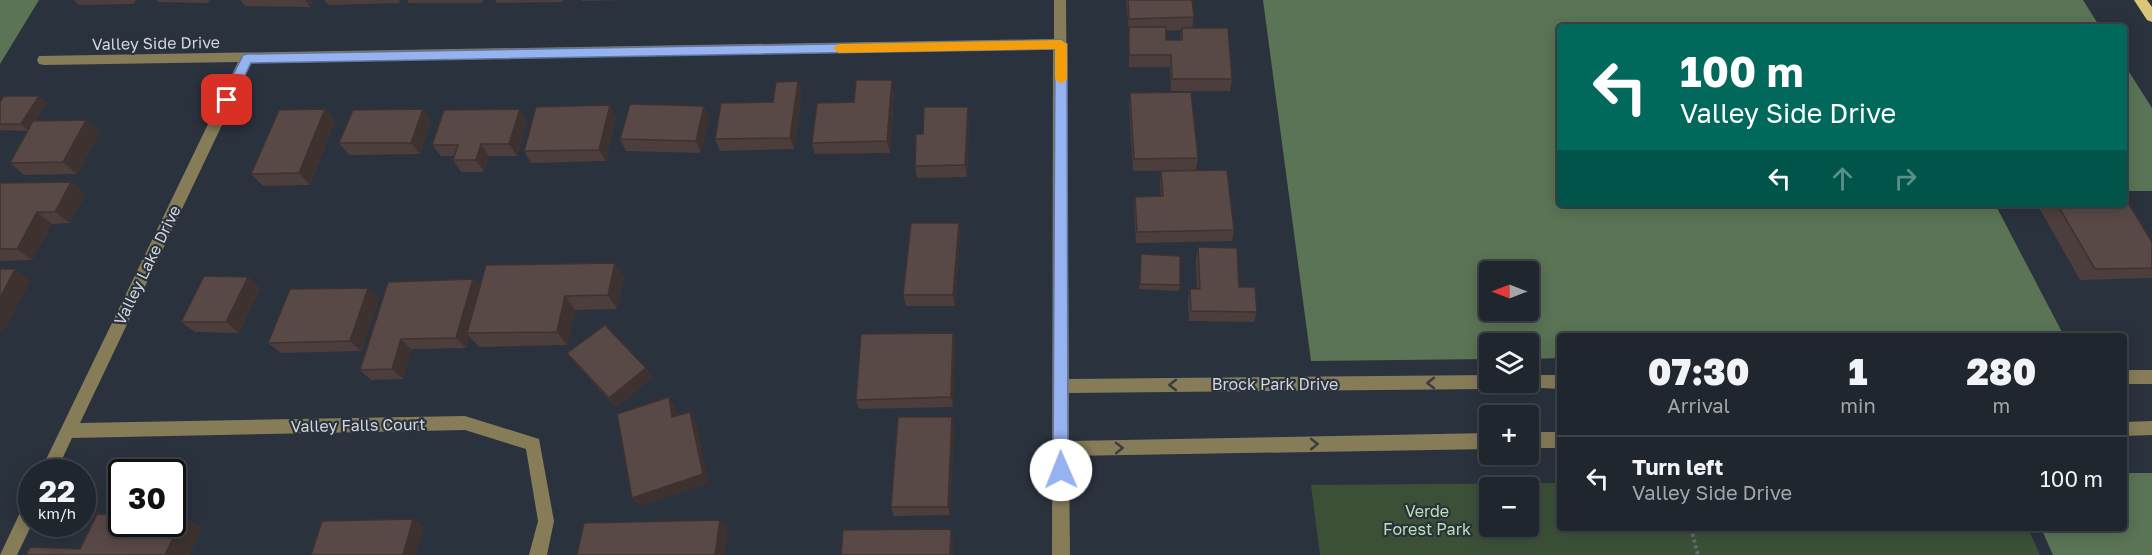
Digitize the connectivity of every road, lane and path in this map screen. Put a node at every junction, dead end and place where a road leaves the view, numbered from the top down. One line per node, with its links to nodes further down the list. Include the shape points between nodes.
1 (1060, 0): 4 (street)
2 (2140, 0): 3 (main road)
3 (2152, 18)
4 (1061, 44): 5 (street, Valley Side Drive); 12 (street)
5 (247, 58): 6 (street, Valley Side Drive); 15 (street, Valley Lake Drive)
6 (44, 60)
7 (2127, 377): 8 (street)
8 (2152, 377)
9 (1479, 382): 12 (street, Brock Park Drive, one-way to 12)
10 (1539, 382): 11 (street)
11 (1557, 382)
12 (1060, 386): 19 (street)
13 (2152, 428): 14 (street)
14 (2127, 429)
15 (67, 431): 20 (street, Valley Lake Drive); 24 (street, Valley Falls Court, via 465,423 533,444 546,521)
16 (1539, 440): 17 (street)
17 (1557, 440)
18 (1479, 441): 19 (street, one-way to 18)
19 (1060, 449): 25 (street)
20 (54, 459)
21 (1692, 531): 26 (path)
22 (18, 535): 23 (street)
23 (8, 555)
24 (538, 555)
25 (1061, 555)
26 (1698, 555)

